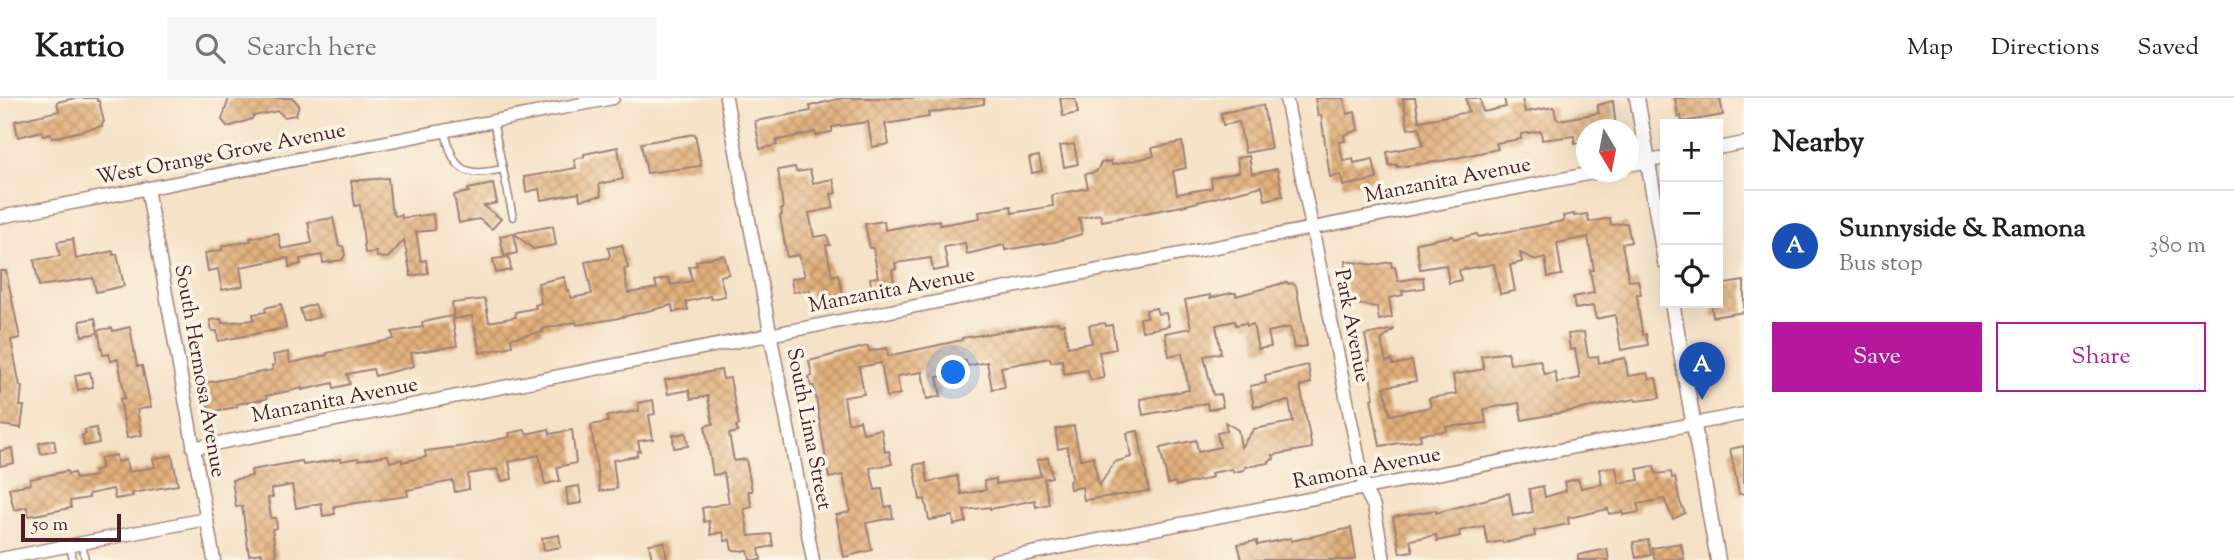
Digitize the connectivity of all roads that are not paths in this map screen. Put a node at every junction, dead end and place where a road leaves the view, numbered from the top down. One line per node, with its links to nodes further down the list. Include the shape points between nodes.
1 (613, 98): 5 (street, West Orange Grove Avenue)
2 (726, 98): 20 (street, South Lima Street)
3 (1286, 98): 17 (street, Park Avenue)
4 (1637, 98): 10 (street)
5 (493, 121): 6 (street, West Orange Grove Avenue); 12 (lane)
6 (445, 131): 12 (lane, via 457,167 484,173); 14 (street, West Orange Grove Avenue)
7 (1744, 143): 8 (street)
8 (1723, 147)
9 (1660, 159): 10 (street)
10 (1648, 162): 11 (street); 18 (street)
11 (1639, 163)
12 (503, 169): 16 (lane)
13 (1576, 176): 17 (street, Manzanita Avenue)
14 (147, 188): 15 (street, West Orange Grove Avenue); 23 (street, South Hermosa Avenue)
15 (0, 217)
16 (513, 217)
17 (1312, 228): 20 (street, Manzanita Avenue); 24 (street, Park Avenue)
18 (1662, 245)
19 (1673, 308): 22 (street)
20 (771, 335): 23 (street, Manzanita Avenue); 31 (street, South Lima Street)
21 (1744, 414): 22 (street, Ramona Avenue)
22 (1693, 424): 24 (street, Ramona Avenue); 34 (street)
23 (193, 448): 25 (street, South Hermosa Avenue)
24 (1365, 490): 32 (street, Ramona Avenue); 33 (street, Park Avenue, via 1374,507)
25 (206, 519): 26 (street); 30 (street, South Hermosa Avenue)
26 (76, 545): 27 (street); 28 (lane); 29 (lane)
27 (0, 559)
28 (73, 560)
29 (85, 560)
30 (214, 560)
31 (813, 560)
32 (996, 560)
33 (1384, 560)
34 (1718, 560)

